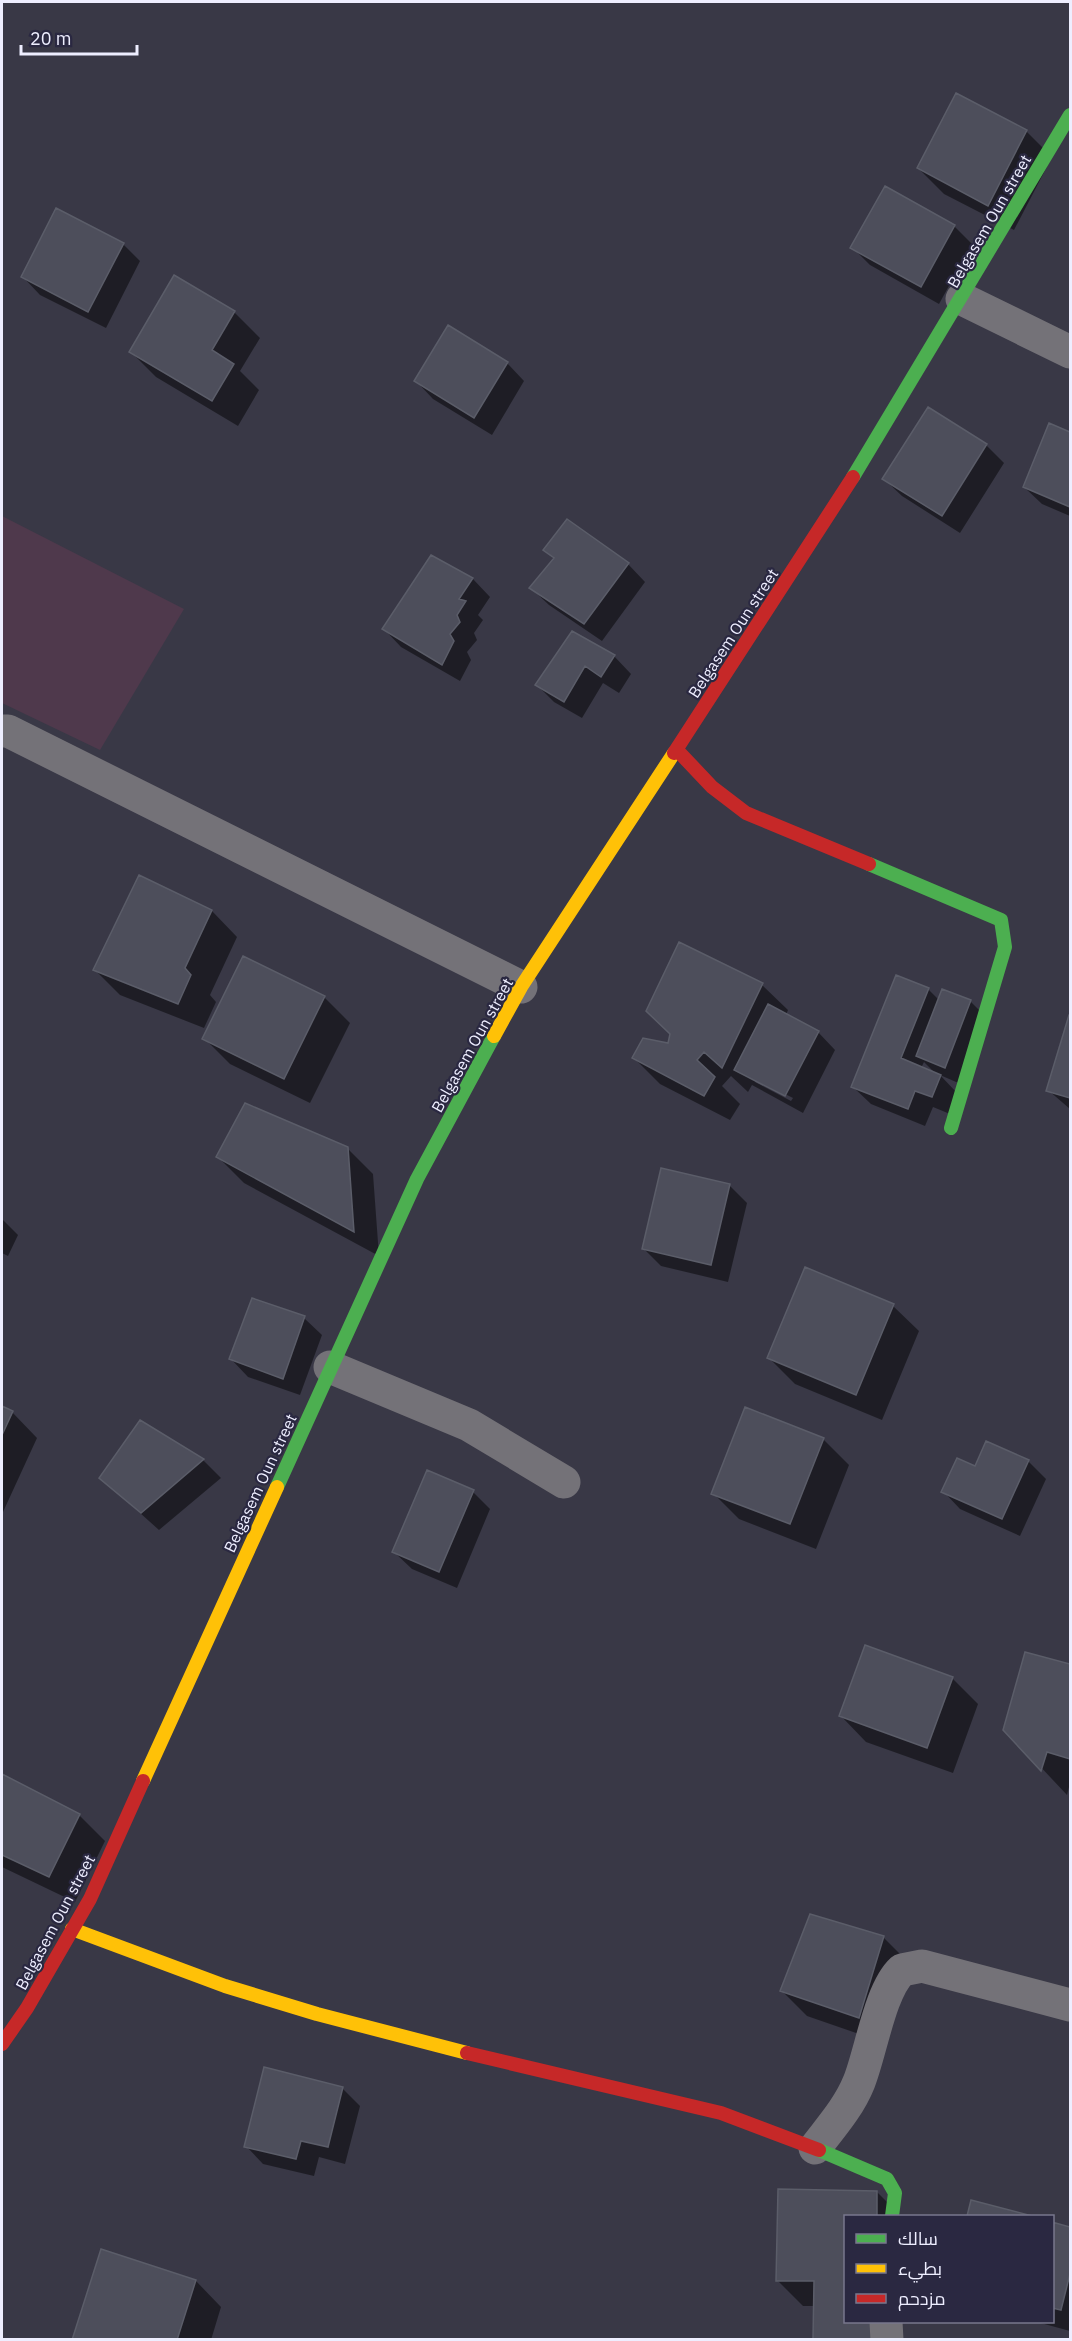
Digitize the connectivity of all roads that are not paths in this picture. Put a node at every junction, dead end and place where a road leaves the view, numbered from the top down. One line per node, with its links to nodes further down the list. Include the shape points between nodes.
1 (1071, 115): 2 (street, Belgasem Oun street)
2 (962, 299): 3 (street); 5 (street, Belgasem Oun street, via 842,495)
3 (1071, 352)
4 (2, 731): 6 (street)
5 (677, 750): 6 (street, Belgasem Oun street); 7 (street, via 712,787 746,813 1001,920 1005,947)
6 (521, 987): 8 (street, Belgasem Oun street, via 417,1179)
7 (951, 1128)
8 (330, 1367): 9 (street, via 469,1425); 10 (street, Belgasem Oun street, via 90,1899)
9 (564, 1482)
10 (72, 1929): 12 (street, Belgasem Oun street); 13 (street, via 225,1986 317,2014 721,2113)
11 (1071, 2005): 13 (street, via 922,1966 902,1970 889,1987 857,2085)
12 (2, 2044)
13 (815, 2148): 14 (street, via 887,2180 895,2193)
14 (892, 2215)
15 (886, 2323): 16 (street)
16 (886, 2340)

